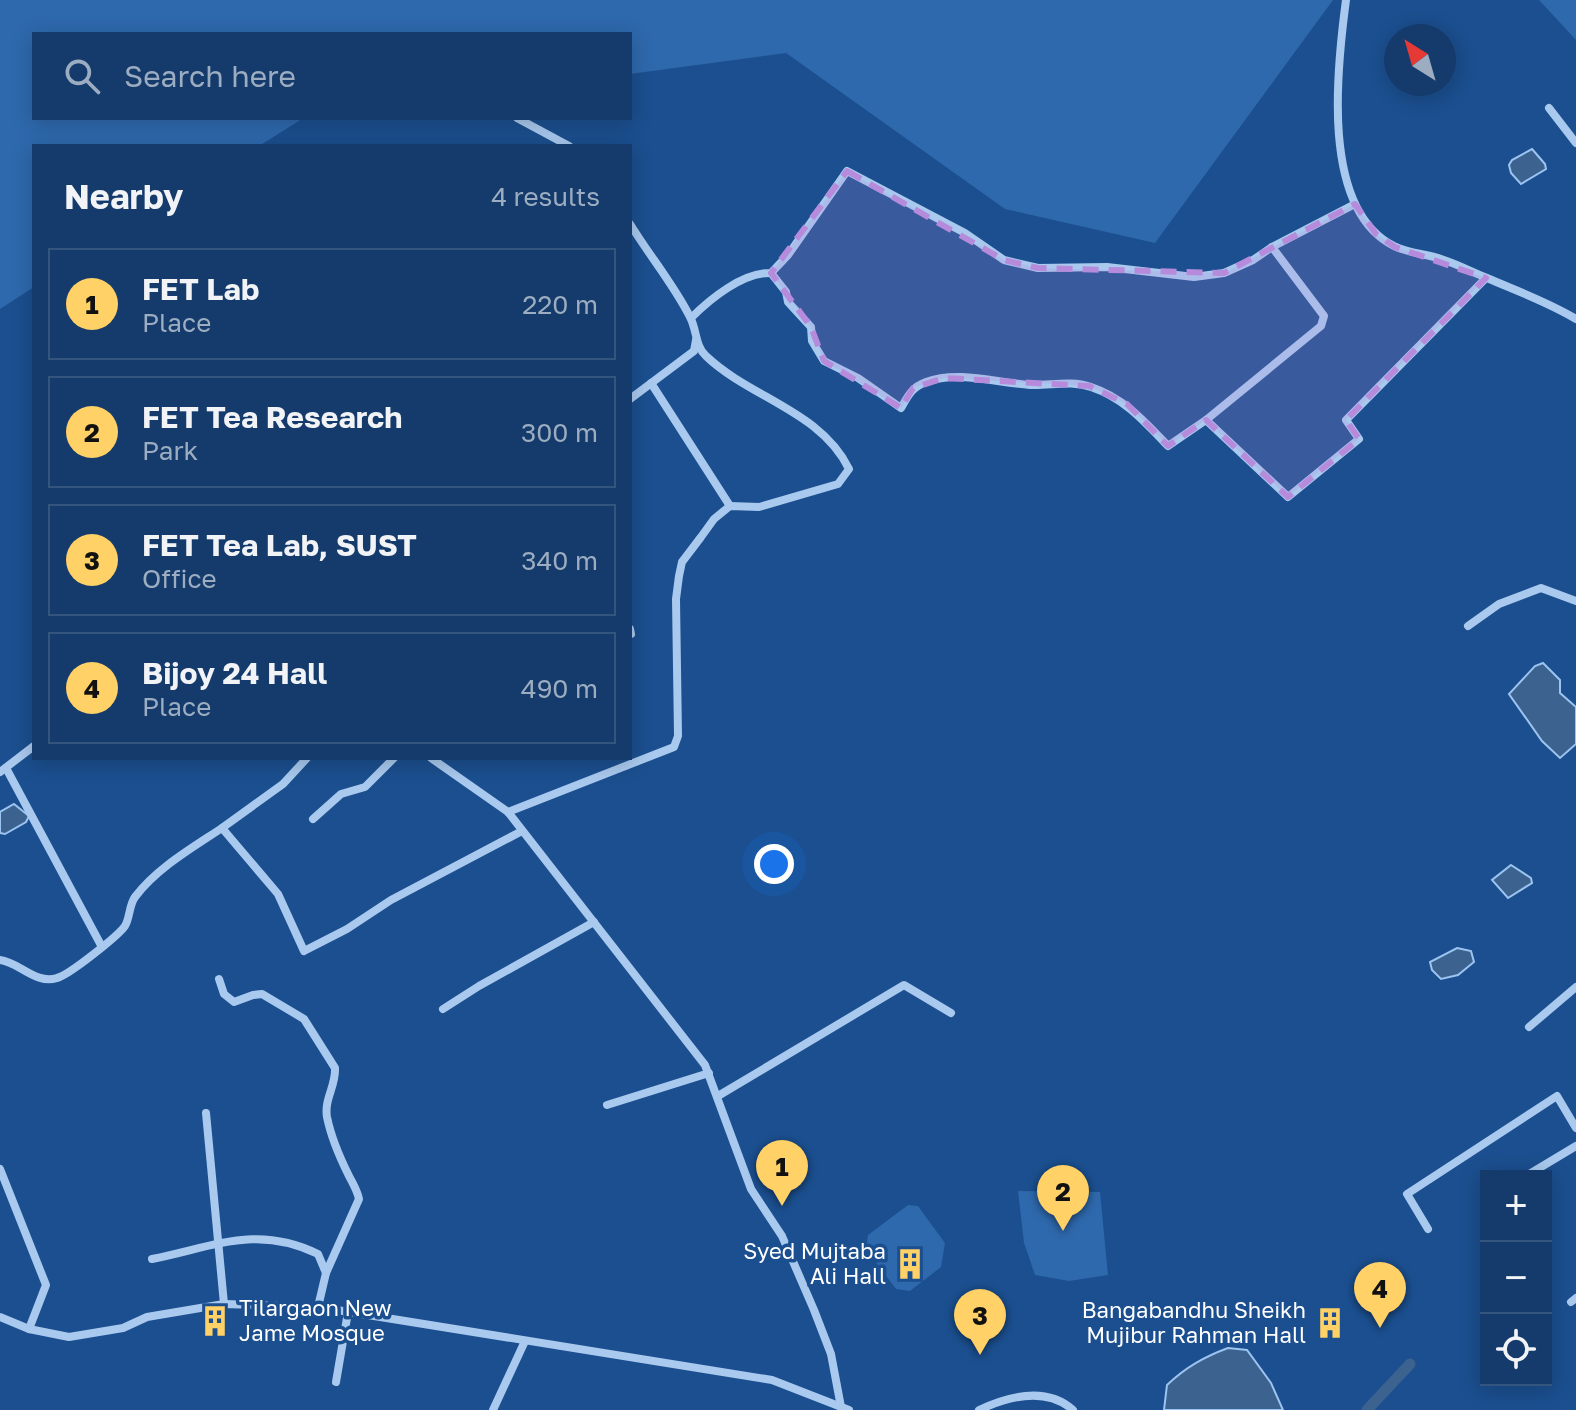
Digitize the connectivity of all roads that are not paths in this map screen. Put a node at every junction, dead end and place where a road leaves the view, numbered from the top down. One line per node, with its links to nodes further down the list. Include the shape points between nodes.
1 (1346, 0): 8 (street, via 1340,157)
2 (1549, 108): 5 (street)
3 (520, 120): 4 (street)
4 (546, 136): 6 (street); 7 (street)
5 (1576, 143)
6 (546, 144)
7 (564, 144)
8 (1355, 204): 10 (street); 12 (street, via 1376,234 1395,247)
9 (632, 227): 13 (street)
10 (1272, 247): 11 (street, via 1224,273 1194,277 1107,267 1038,268 1004,260 965,233 847,171); 18 (street, via 1324,316 1321,326)
11 (771, 273): 13 (street, via 760,273 715,295); 18 (street, via 811,327 812,341 824,361 901,408 913,388 944,378 1030,385 1063,382 1089,386 1127,404 1168,446)
12 (1486, 278): 14 (street); 18 (street, via 1346,420 1359,439 1288,497)
13 (691, 318): 15 (street)
14 (1576, 319)
15 (697, 335): 16 (street, via 694,351); 19 (street, via 701,351 721,369 825,434 849,469 838,484 759,507)
16 (651, 383): 17 (street); 19 (street)
17 (632, 397)
18 (1206, 420)
19 (730, 506): 27 (street, via 682,562 676,599 674,747)
20 (1576, 601): 21 (street, via 1541,588 1499,604)
21 (1468, 626)
22 (32, 748): 26 (street)
23 (305, 760): 29 (street, via 283,784)
24 (392, 760): 28 (street, via 365,787 341,794)
25 (434, 760): 27 (street)
26 (3, 770): 32 (street)
27 (508, 812): 30 (street)
28 (313, 819)
29 (222, 828): 30 (street, via 278,894 304,951); 32 (street, via 177,858 134,899 125,925)
30 (522, 831): 31 (street)
31 (594, 922): 36 (street); 39 (street)
32 (102, 947): 33 (street, via 57,979 39,978)
33 (0, 960)
34 (219, 979): 50 (street, via 224,994 234,1002 262,994 304,1019 335,1068 327,1116 359,1199)
35 (1576, 987): 38 (street)
36 (443, 1009)
37 (951, 1013): 40 (street, via 904,985)
38 (1529, 1027)
39 (709, 1073): 40 (street); 41 (street)
40 (718, 1096): 58 (street, via 751,1189 782,1236 814,1310)
41 (607, 1105)
42 (206, 1113): 48 (street)
43 (1576, 1128): 47 (street, via 1557,1096 1407,1194)
44 (1576, 1146): 46 (street)
45 (0, 1169): 55 (street, via 46,1285)
46 (1536, 1170)
47 (1428, 1229)
48 (217, 1242): 49 (street); 50 (street, via 253,1237 304,1247 318,1254); 51 (street)
49 (152, 1259)
50 (326, 1273): 52 (street)
51 (224, 1304): 52 (street); 55 (street, via 147,1317 86,1336)
52 (318, 1307): 53 (street)
53 (348, 1312): 56 (street); 57 (street)
54 (0, 1317): 55 (street)
55 (29, 1329)
56 (525, 1341): 58 (street, via 772,1380); 59 (street)
57 (336, 1382)
58 (845, 1408)
59 (493, 1410)
60 (979, 1410): 61 (street, via 1040,1395)
61 (1073, 1410)

